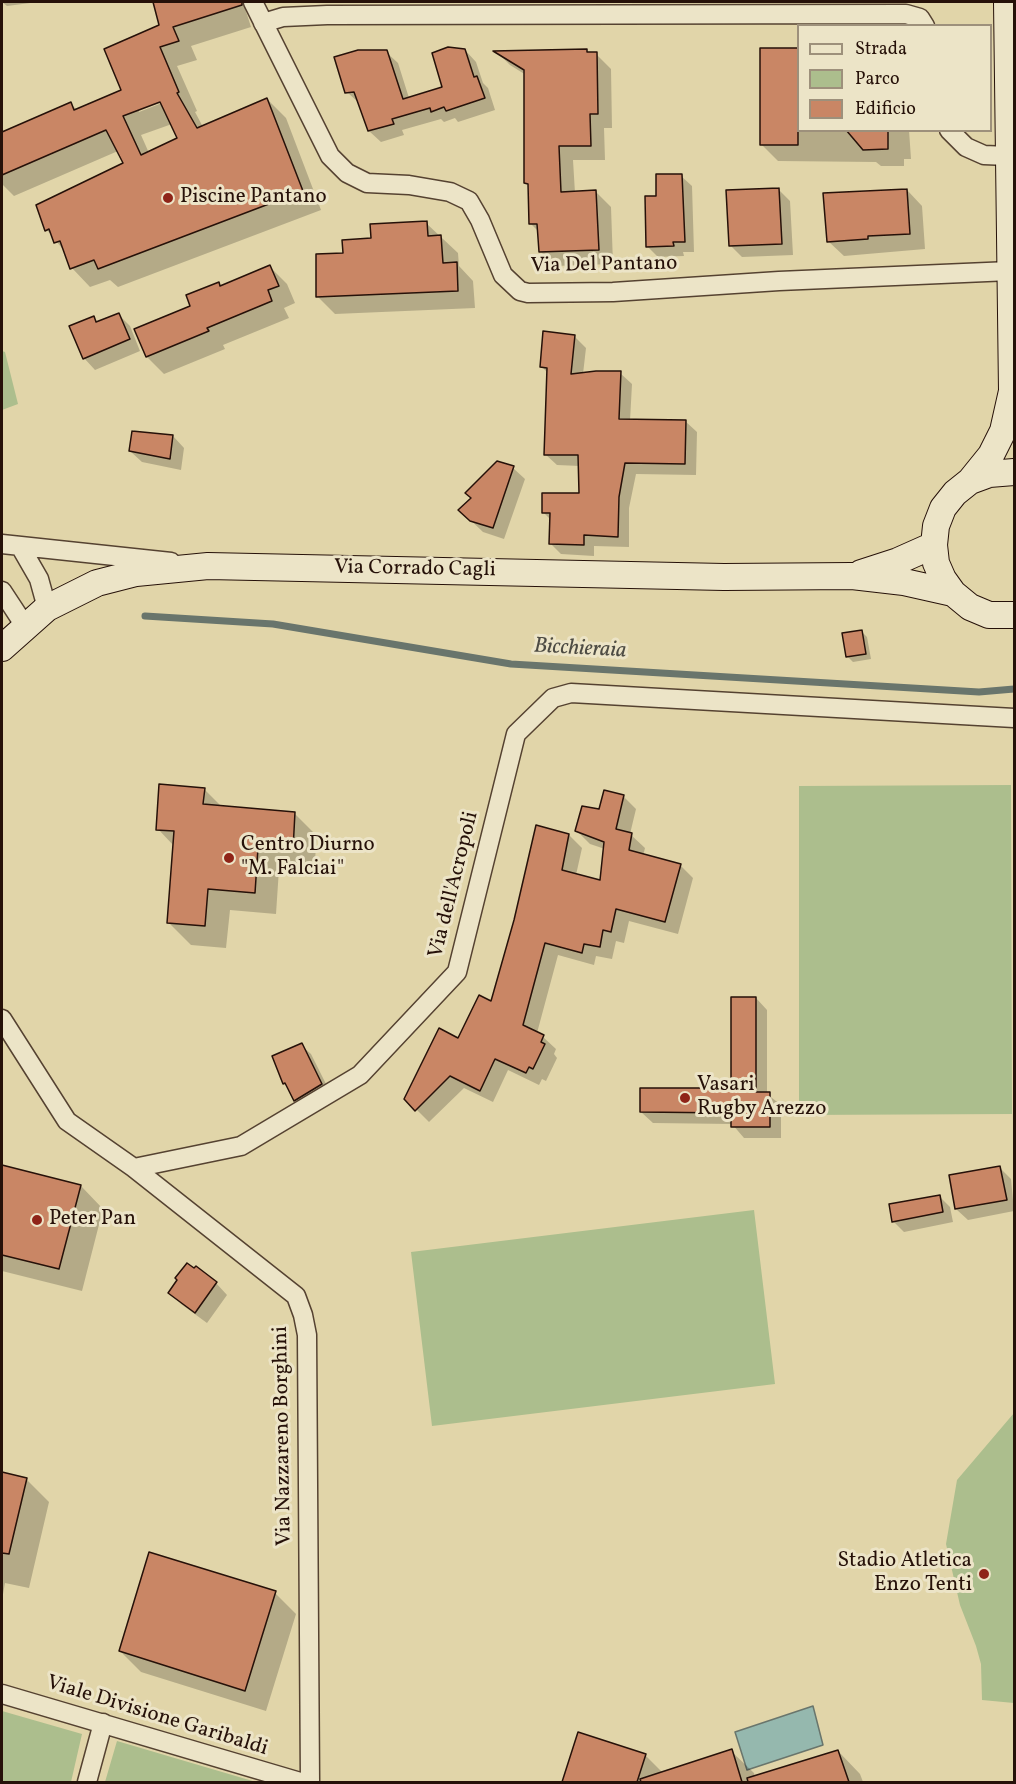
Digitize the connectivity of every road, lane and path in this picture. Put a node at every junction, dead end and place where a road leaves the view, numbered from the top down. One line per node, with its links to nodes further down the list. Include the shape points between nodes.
1 (253, 2): 3 (street, Via Del Pantano)
2 (1007, 2): 6 (main road)
3 (263, 23): 4 (street, via 283,17 327,15 906,14 920,18); 7 (street, Via Del Pantano, via 330,156 347,173 367,183 450,192 469,201 503,275 520,291 613,292)
4 (924, 24)
5 (951, 132): 6 (street, via 966,147 984,154)
6 (1008, 156): 7 (main road)
7 (1010, 271): 8 (main road)
8 (1013, 394): 10 (main road, via 1003,431 991,455)
9 (1014, 472): 10 (main road, via 989,474)
10 (970, 481): 12 (main road, via 943,508)
11 (2, 544): 13 (street)
12 (934, 545): 15 (main road, Via Corrado Cagli); 17 (main road, via 936,563)
13 (20, 546): 14 (street); 18 (street, via 39,579)
14 (208, 566): 15 (main road, Via Corrado Cagli); 18 (main road, Via Corrado Cagli, via 136,573 97,583)
15 (852, 576): 17 (main road, Via Corrado Cagli)
16 (2, 591): 20 (street)
17 (953, 593): 19 (main road, via 970,607 989,615)
18 (47, 608): 20 (main road, Via Corrado Cagli)
19 (1014, 615)
20 (25, 626): 21 (main road, Via Corrado Cagli)
21 (2, 648)
22 (1014, 718): 24 (street, Via dell'Acropoli, via 571,693 552,698 516,734 457,972 360,1075 241,1146)
23 (2, 1019): 24 (street, via 67,1121)
24 (134, 1168): 29 (street, Via Nazzareno Borghini, via 296,1296 303,1315 307,1335)
25 (2, 1694): 26 (street, Viale Divisione Garibaldi)
26 (103, 1723): 27 (street); 28 (street, Viale Divisione Garibaldi)
27 (87, 1782)
28 (300, 1782)
29 (310, 1782)

